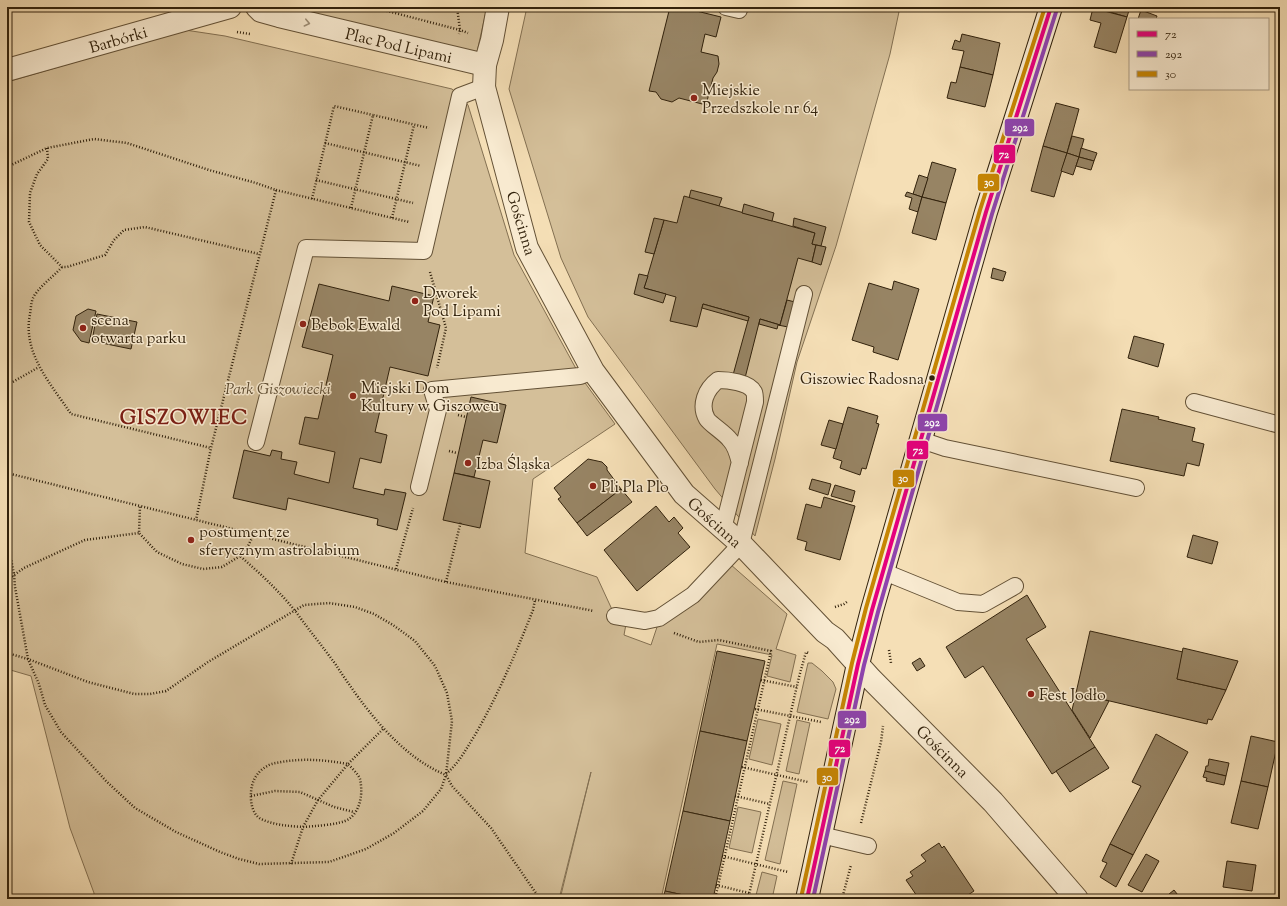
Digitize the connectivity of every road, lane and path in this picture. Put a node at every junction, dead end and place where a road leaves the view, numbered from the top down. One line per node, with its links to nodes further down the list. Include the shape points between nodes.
1 (230, 7): 10 (street, Barbórki)
2 (257, 7): 9 (street, Plac Pod Lipami, one-way to 9, via 261,11 279,16)
3 (372, 7): 7 (path)
4 (457, 7): 7 (path)
5 (498, 7): 9 (street)
6 (1051, 7): 40 (street, via 988,205)
7 (460, 30): 8 (path)
8 (470, 34)
9 (485, 65): 11 (street, Gościnna)
10 (7, 70)
11 (484, 87): 30 (lane, via 460,96); 35 (street, Gościnna, via 527,248)
12 (373, 115): 13 (path); 15 (path, via 334,106); 17 (path)
13 (414, 125): 14 (path); 18 (path)
14 (432, 129)
15 (325, 143): 17 (path); 21 (path)
16 (47, 148): 19 (path); 22 (path, via 94,139 127,143); 32 (path, via 48,159 36,174 30,193 29,222 40,245)
17 (364, 153): 18 (path); 23 (path)
18 (405, 162): 20 (path); 25 (path)
19 (7, 167)
20 (424, 167)
21 (316, 180): 23 (path); 24 (path)
22 (276, 190): 24 (path); 31 (path)
23 (355, 190): 25 (path); 27 (path)
24 (312, 199): 27 (path)
25 (396, 199): 26 (path); 28 (path)
26 (416, 204)
27 (351, 208): 28 (path)
28 (392, 218): 29 (path)
29 (412, 222)
30 (424, 251): 36 (path, via 446,328); 41 (lane, via 306,248)
31 (259, 254): 32 (path, via 145,227 124,230 105,255); 42 (path)
32 (62, 267): 34 (path, via 44,283 33,298 28,321 30,344)
33 (804, 294): 54 (lane)
34 (39, 367): 37 (path, via 11,383); 42 (path, via 72,414)
35 (593, 371): 36 (lane, via 580,376); 50 (street, Gościnna, via 684,494)
36 (432, 390): 45 (lane, via 438,410)
37 (7, 392)
38 (1194, 402): 39 (lane)
39 (1280, 425)
40 (921, 440): 46 (lane, via 945,448); 57 (street)
41 (256, 442)
42 (211, 448): 48 (path)
43 (740, 463): 43 (lane, via 755,402 754,392 741,383 718,380 705,394 704,408 708,419 731,440); 50 (lane)
44 (7, 473): 47 (path)
45 (419, 487): 56 (path)
46 (1136, 488)
47 (140, 506): 48 (path); 51 (path)
48 (196, 520): 52 (path)
49 (461, 521): 60 (path)
50 (724, 529): 54 (street, Gościnna)
51 (139, 533): 55 (path, via 157,552 182,564 222,568); 58 (path, via 85,540)
52 (254, 534): 55 (path); 56 (path)
53 (7, 540): 58 (path)
54 (741, 544): 67 (lane, via 693,595 660,618); 72 (street, Gościnna, via 824,632 835,639)
55 (240, 556): 65 (path)
56 (396, 569): 60 (path)
57 (882, 571): 61 (lane, via 958,602 983,604); 64 (street)
58 (14, 574): 59 (path); 70 (path)
59 (7, 580)
60 (446, 582): 62 (path)
61 (1015, 586)
62 (535, 600): 66 (path); 83 (path, via 527,625 491,707 456,765)
63 (829, 607): 64 (path, via 850,600)
64 (872, 610): 72 (street)
65 (294, 611): 70 (path, via 214,658 166,691 150,694 134,694 88,682); 80 (path); 83 (path, via 304,605 329,603 355,607 374,614 415,641 435,666 447,693 452,721)
66 (616, 616): 67 (lane)
67 (645, 621): 74 (path, via 699,642 719,640 771,651)
68 (888, 646): 73 (path)
69 (7, 653): 70 (path)
70 (28, 659): 95 (path, via 45,705 61,732 135,808 176,832 220,852 259,864)
71 (803, 662): 75 (path)
72 (858, 664): 76 (street, Gościnna); 85 (street)
73 (892, 666)
74 (763, 680): 75 (path); 77 (path)
75 (797, 687): 78 (path)
76 (898, 706): 93 (path, via 884,721); 106 (street, Gościnna, via 993,802)
77 (756, 709): 78 (path); 82 (path)
78 (790, 716): 79 (path); 84 (path)
79 (821, 722)
80 (384, 728): 81 (path); 83 (path, via 412,755 431,769)
81 (348, 764): 86 (path, via 322,760 294,760 270,764 260,771 253,781); 88 (path); 90 (path, via 360,777 362,799)
82 (743, 767): 84 (path); 87 (path)
83 (446, 775): 95 (path, via 441,789 423,811 394,833 366,849 329,862); 101 (path, via 452,786 491,828)
84 (776, 775): 85 (path); 89 (path)
85 (832, 788): 92 (street)
86 (251, 796): 88 (path, via 275,791 300,792); 91 (path, via 253,811 259,818 278,825)
87 (737, 796): 89 (path); 94 (path)
88 (318, 800): 90 (path); 91 (path)
89 (770, 804): 96 (path)
90 (355, 812): 91 (path, via 348,820 325,826)
91 (303, 827): 95 (path)
92 (820, 835): 93 (lane); 97 (street)
93 (862, 844): 105 (path)
94 (723, 856): 96 (path); 98 (path)
95 (291, 864)
96 (756, 864): 97 (path); 99 (path)
97 (812, 878): 104 (street)
98 (717, 885): 99 (path); 102 (path)
99 (749, 893): 103 (path)
100 (1280, 895): 107 (path)
101 (540, 899)
102 (715, 899)
103 (748, 899)
104 (807, 899)
105 (842, 899)
106 (1077, 899)
107 (1279, 899)

